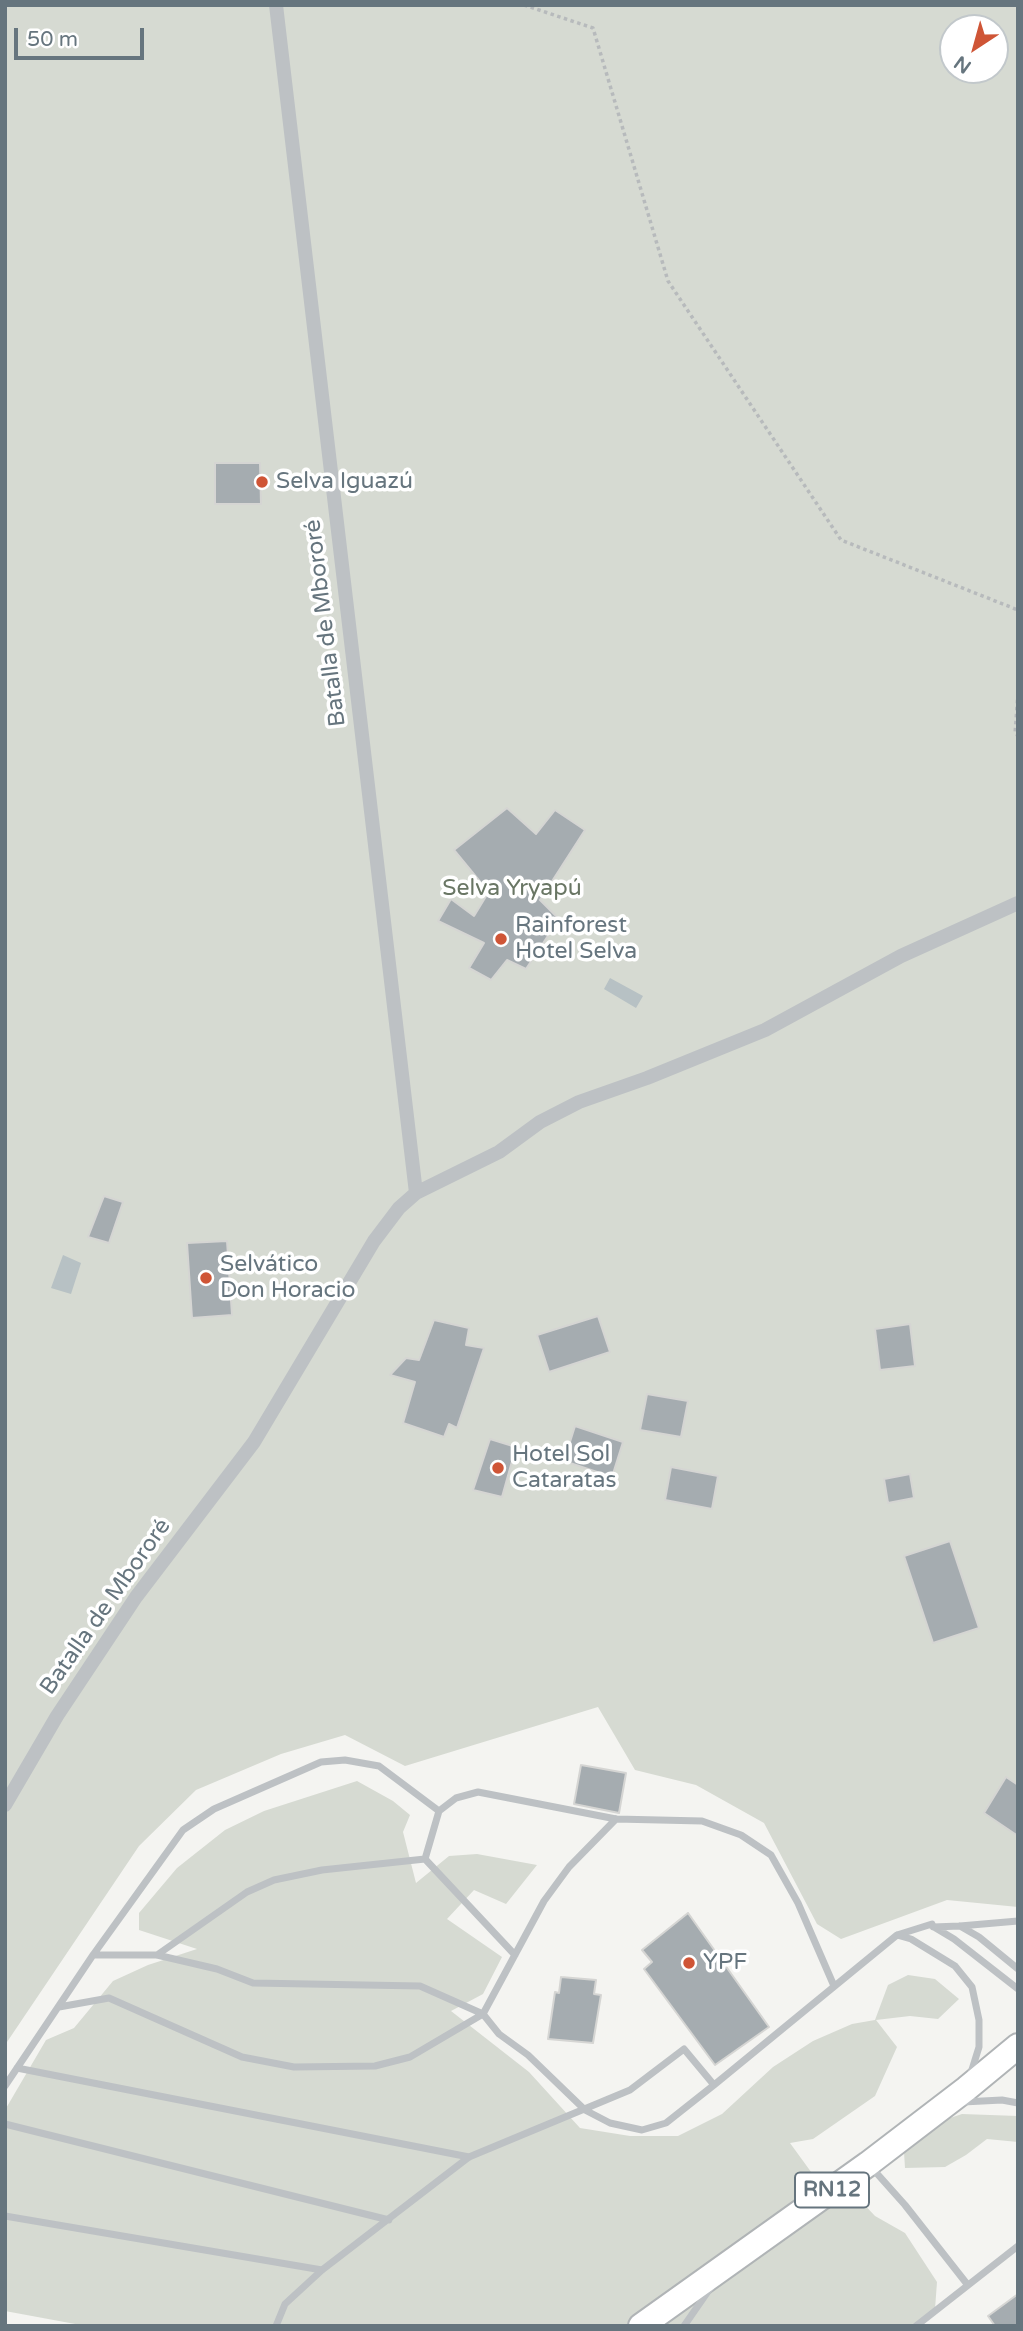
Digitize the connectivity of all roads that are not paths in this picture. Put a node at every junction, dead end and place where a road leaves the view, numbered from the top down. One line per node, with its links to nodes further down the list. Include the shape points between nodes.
1 (276, 5): 3 (street, Batalla de Mbororé)
2 (1018, 902): 3 (street, Batalla de Mbororé, via 901,956 765,1030 579,1102 540,1122 499,1152)
3 (416, 1193): 4 (street, Batalla de Mbororé, via 374,1241 254,1442 136,1598 57,1716)
4 (5, 1805)
5 (439, 1811): 6 (lane, via 456,1798 478,1793); 7 (lane); 12 (lane, via 379,1766 345,1760 299,1770 214,1809 183,1830)
6 (616, 1819): 14 (lane, via 569,1867 544,1901); 16 (lane, via 702,1821 741,1835 771,1855 798,1903)
7 (425, 1859): 13 (lane, via 274,1880 247,1892); 14 (lane)
8 (1018, 1921): 10 (lane)
9 (933, 1925): 10 (lane); 11 (lane); 17 (lane)
10 (960, 1926): 15 (lane)
11 (897, 1935): 16 (lane); 24 (lane, via 955,1966 972,1987 979,2047)
12 (93, 1955): 13 (lane); 18 (lane)
13 (157, 1955): 19 (lane, via 253,1983 420,1986)
14 (515, 1955): 19 (lane)
15 (1018, 1969)
16 (834, 1986): 22 (lane)
17 (1018, 1989)
18 (59, 2007): 19 (lane, via 109,1998 242,2057 294,2067 375,2066 410,2057); 21 (lane)
19 (483, 2014): 26 (lane, via 499,2034)
20 (1018, 2046): 24 (highway, RN12)
21 (17, 2068): 23 (lane); 28 (lane)
22 (714, 2085): 26 (lane, via 666,2123 642,2130 610,2123); 26 (lane, via 684,2049 630,2090)
23 (5, 2086)
24 (957, 2096): 25 (lane); 29 (highway, RN12)
25 (1018, 2103)
26 (585, 2110): 28 (lane)
27 (5, 2124): 31 (lane)
28 (470, 2157): 31 (lane)
29 (868, 2164): 33 (highway, RN12); 35 (lane)
30 (5, 2216): 34 (lane)
31 (389, 2220): 34 (lane)
32 (1018, 2246): 35 (lane)
33 (725, 2267): 37 (highway, RN12); 38 (lane)
34 (322, 2270): 36 (lane, via 285,2304)
35 (967, 2284): 39 (lane)
36 (276, 2326)
37 (641, 2326)
38 (684, 2326)
39 (916, 2326)

